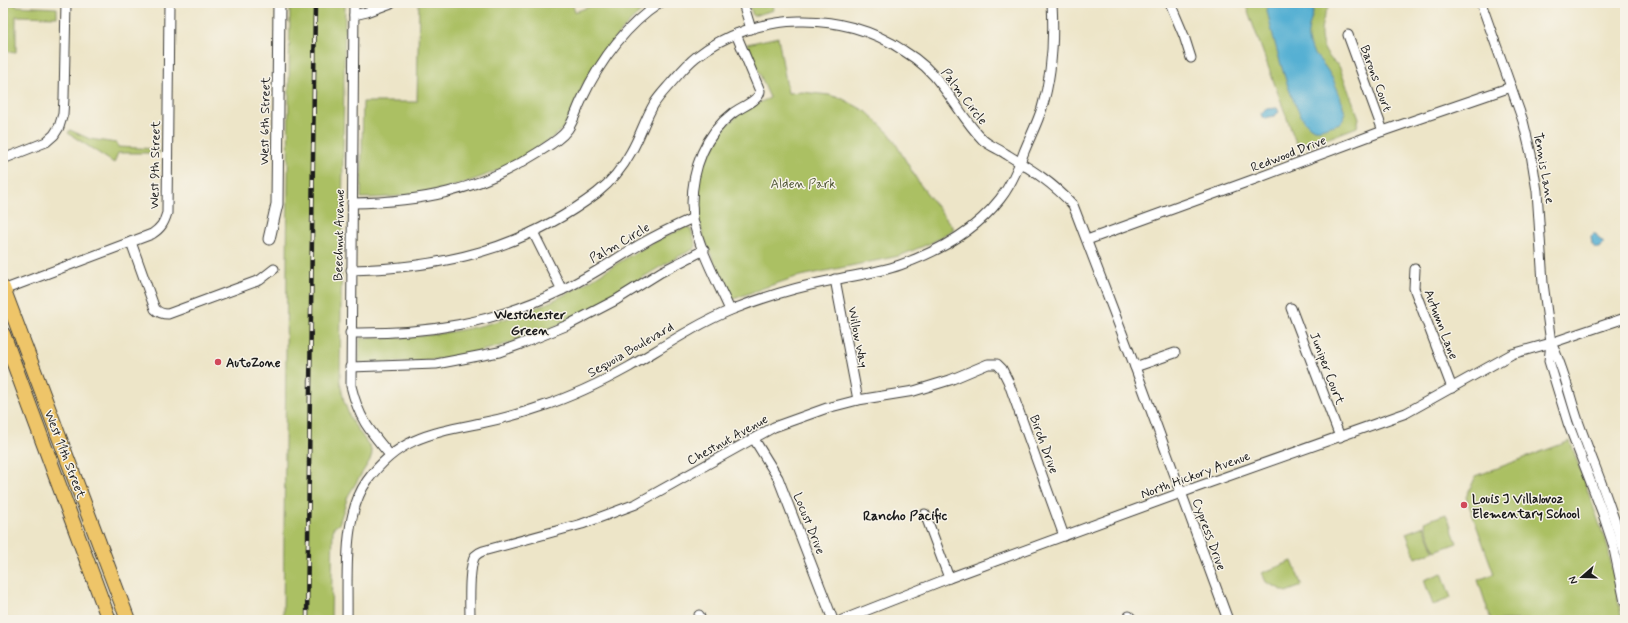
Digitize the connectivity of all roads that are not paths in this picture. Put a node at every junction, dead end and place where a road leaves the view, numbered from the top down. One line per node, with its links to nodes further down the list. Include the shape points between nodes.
1 (66, 3): 18 (street, via 64,98 59,127 46,142)
2 (170, 3): 25 (street, West 9th Street, via 167,213 159,230)
3 (279, 3): 23 (street, West 6th Street, via 277,204)
4 (354, 3): 11 (street, Beechnut Avenue)
5 (391, 3): 11 (street)
6 (660, 3): 20 (street, via 637,21 610,50 581,99 571,123 554,142 505,172 463,189 416,200)
7 (743, 3): 12 (street)
8 (1052, 3): 19 (street, Sequoia Boulevard, via 1050,60 1043,105)
9 (1170, 3): 15 (street)
10 (1481, 3): 16 (street, Tennis Lane)
11 (354, 14): 20 (street, Beechnut Avenue)
12 (751, 29): 13 (street, Palm Circle); 19 (street, Palm Circle, via 776,23 821,21 875,34 904,50 926,67 971,128 986,143)
13 (736, 34): 21 (street, via 760,95 728,117 706,144 695,174 692,195); 22 (street, Palm Circle, via 711,47 682,71 655,103 632,152 613,178 598,192)
14 (1348, 35): 17 (street, Barons Court)
15 (1191, 58)
16 (1511, 87): 17 (street, Redwood Drive); 38 (street, Tennis Lane, via 1523,121 1537,191 1544,298)
17 (1383, 131): 24 (street, Redwood Drive)
18 (3, 159)
19 (1021, 164): 24 (street, Cypress Drive, via 1059,189 1073,205); 30 (street, Sequoia Boulevard, via 999,200 980,219 937,250 898,266)
20 (352, 203): 29 (street, Beechnut Avenue)
21 (693, 218): 26 (street); 32 (street, Palm Circle, via 641,244)
22 (533, 232): 29 (street, Palm Circle, via 492,249 441,262 386,269); 32 (street)
23 (269, 239)
24 (1087, 240): 41 (street, Cypress Drive)
25 (131, 242): 27 (street, via 155,308 163,314 260,280); 31 (street, West 9th Street)
26 (704, 250): 34 (street); 42 (street, via 568,325 499,352 436,364)
27 (274, 269)
28 (1415, 269): 43 (street, Autumn Lane, via 1414,288)
29 (351, 270): 36 (street, Beechnut Avenue)
30 (835, 279): 34 (street, Sequoia Boulevard, via 775,293); 44 (street, Willow Way)
31 (3, 289): 55 (main road, West 11th Street)
32 (562, 290): 36 (street, Palm Circle, via 509,312 475,322 445,328 392,333)
33 (1291, 308): 45 (street, Juniper Court)
34 (730, 310): 47 (street, Sequoia Boulevard, via 700,324 603,381 572,395 516,415 424,436 402,446)
35 (1625, 318): 38 (street, North Hickory Avenue)
36 (350, 333): 42 (street, Beechnut Avenue)
37 (3, 334): 54 (main road, West 11th Street)
38 (1551, 343): 43 (street, North Hickory Avenue, via 1512,354); 51 (street, Tennis Lane, via 1559,359 1567,389); 53 (street, Tennis Lane, via 1549,361 1613,544)
39 (1175, 352): 41 (street)
40 (997, 364): 44 (street, Chestnut Avenue, via 988,364 950,380 914,391); 50 (street, Birch Drive, via 1008,381)
41 (1135, 367): 48 (street, Cypress Drive)
42 (350, 368): 47 (street, Beechnut Avenue, via 356,406 366,426)
43 (1452, 388): 45 (street, North Hickory Avenue, via 1406,413)
44 (858, 400): 46 (street, Chestnut Avenue, via 774,427)
45 (1340, 437): 48 (street, North Hickory Avenue)
46 (754, 439): 57 (street, Chestnut Avenue, via 636,504 582,524 476,554 470,592); 58 (street, Locust Drive, via 778,478)
47 (390, 455): 56 (street, Sequoia Boulevard, via 368,479 352,516 349,541)
48 (1181, 492): 50 (street, North Hickory Avenue); 60 (street, Cypress Drive)
49 (925, 514): 52 (street)
50 (1064, 536): 52 (street, North Hickory Avenue)
51 (1625, 554)
52 (949, 578): 59 (street, North Hickory Avenue)
53 (1625, 602)
54 (109, 620)
55 (128, 620)
56 (348, 620)
57 (470, 620)
58 (833, 620)
59 (842, 620)
60 (1228, 620)

